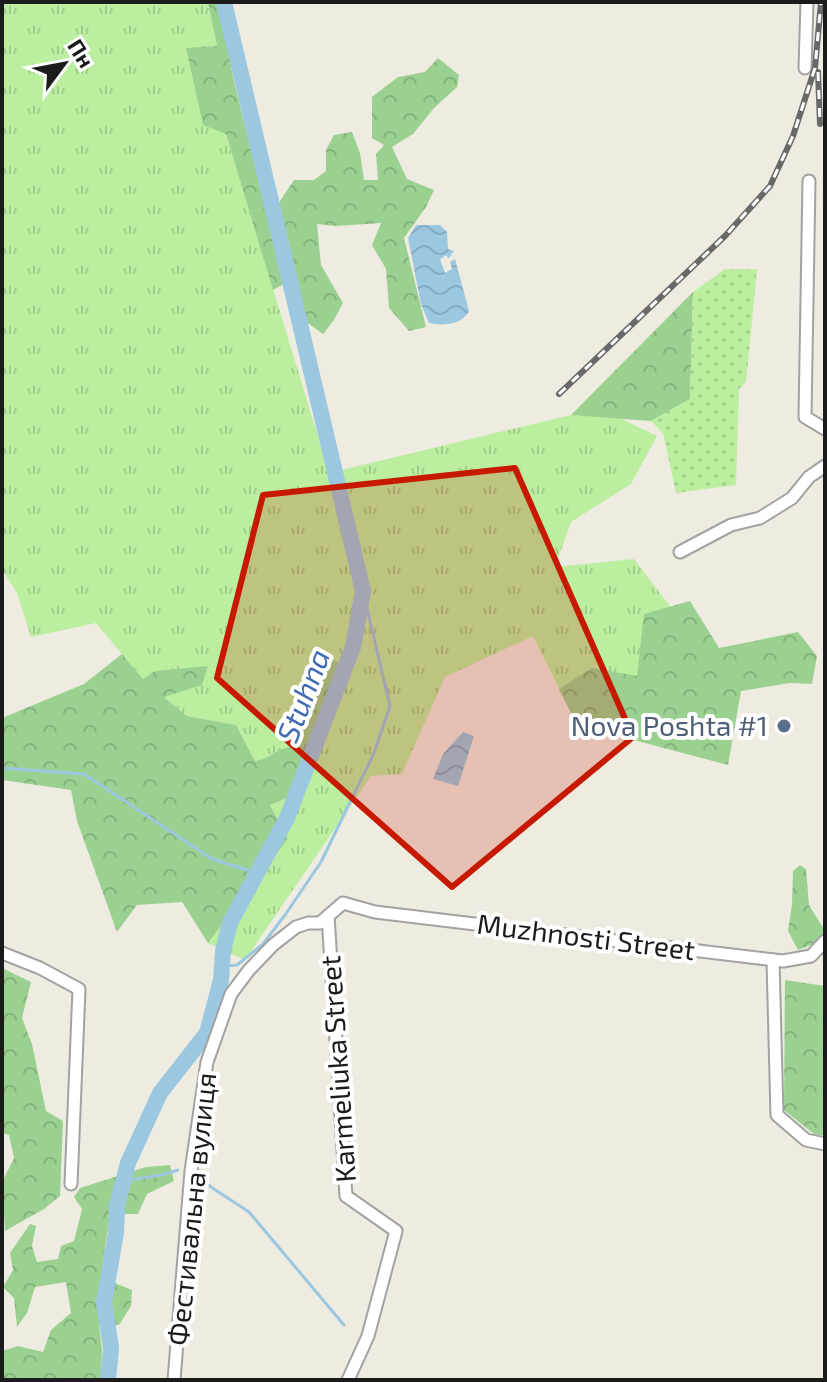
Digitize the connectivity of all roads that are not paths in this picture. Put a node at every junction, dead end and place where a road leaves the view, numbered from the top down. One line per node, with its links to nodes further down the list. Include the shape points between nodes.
1 (807, 2): 2 (street)
2 (805, 68)
3 (809, 181): 4 (street, via 805,417)
4 (825, 429)
5 (825, 466): 6 (street, via 792,498 760,518 731,525)
6 (680, 552)
7 (343, 903): 8 (street, Фестивальна вулиця); 11 (street, Muzhnosti Street, via 375,912)
8 (328, 916): 14 (street, Фестивальна вулиця, via 285,936 249,970 231,994 207,1062 191,1171); 15 (street, Karmeliuka Street, via 346,1196 396,1231 368,1336)
9 (825, 941): 11 (street, Muzhnosti Street, via 811,956)
10 (2, 953): 13 (street, via 79,989)
11 (773, 960): 12 (street, via 777,1115 806,1140)
12 (825, 1144)
13 (71, 1184)
14 (174, 1380)
15 (348, 1380)

